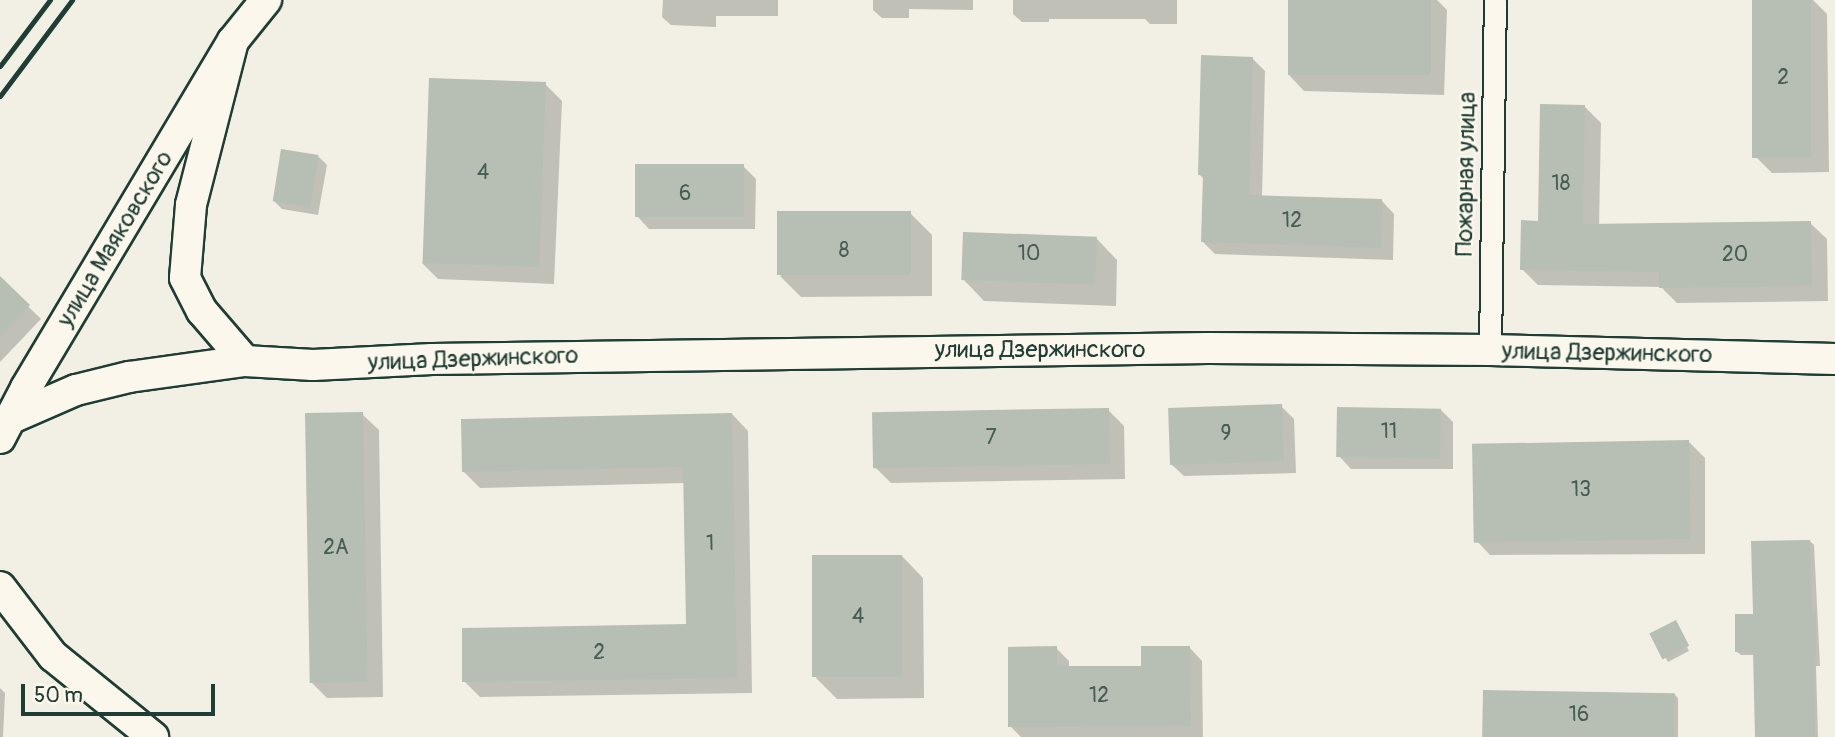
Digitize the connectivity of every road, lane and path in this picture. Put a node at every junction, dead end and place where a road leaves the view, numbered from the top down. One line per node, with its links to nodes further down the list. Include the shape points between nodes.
1 (266, 0): 3 (main road, улица Маяковского)
2 (1495, 0): 4 (street, Пожарная улица)
3 (233, 41): 6 (main road, via 191,205 185,278 202,310); 7 (main road, улица Маяковского)
4 (1490, 350): 5 (main road, улица Дзержинского); 6 (main road, улица Дзержинского, via 927,350 313,365)
5 (1835, 359)
6 (245, 361): 7 (main road, улица Дзержинского, via 128,377 76,390)
7 (4, 429)
8 (0, 587): 9 (main road, via 53,656)
9 (153, 737)

